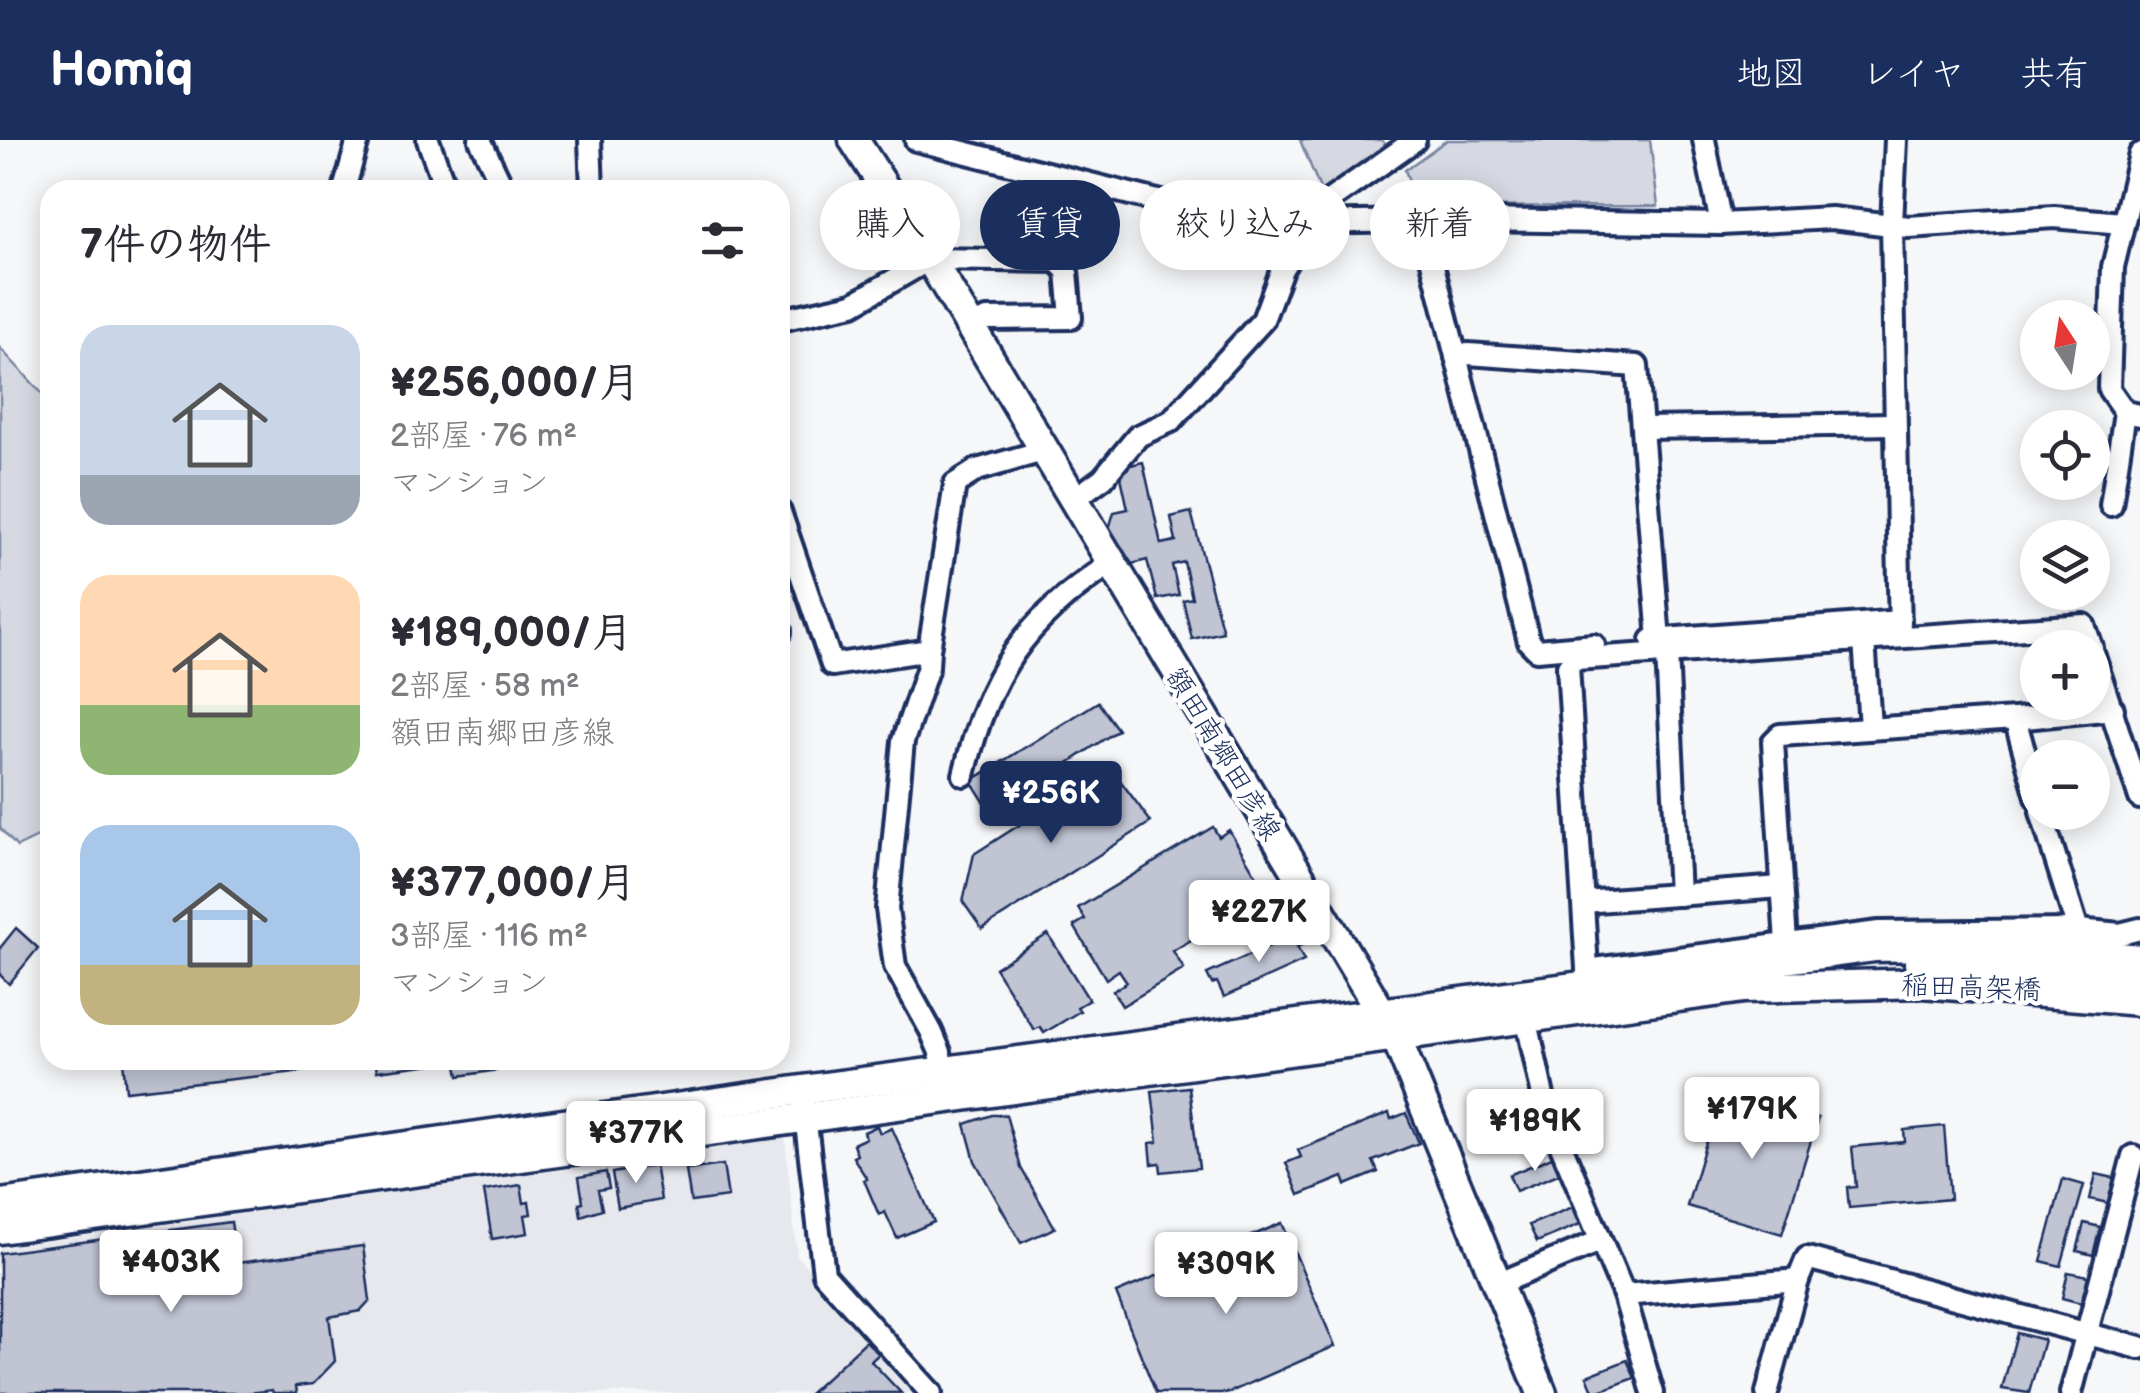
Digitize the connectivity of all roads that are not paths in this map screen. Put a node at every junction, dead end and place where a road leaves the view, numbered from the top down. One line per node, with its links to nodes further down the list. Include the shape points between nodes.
1 (358, 140): 11 (street)
2 (428, 140): 12 (street)
3 (480, 140): 13 (street)
4 (590, 140): 14 (street)
5 (854, 140): 15 (street, 額田南郷田彦線)
6 (916, 140): 17 (street)
7 (1415, 140): 16 (street)
8 (1704, 140): 20 (street)
9 (1896, 140): 21 (street)
10 (2140, 154): 18 (street)
11 (347, 180)
12 (442, 180)
13 (499, 180)
14 (592, 180)
15 (880, 180)
16 (1350, 187)
17 (1140, 197)
18 (2122, 222): 21 (street); 30 (street, via 2113,267 2109,389)
19 (1510, 223): 20 (street)
20 (1721, 224): 21 (street, via 1831,218)
21 (1892, 224): 31 (street)
22 (960, 259): 28 (street, via 1057,261 1067,272 1071,318 988,319)
23 (911, 270): 27 (street, via 853,304)
24 (937, 270): 28 (street, 額田南郷田彦線)
25 (1282, 270): 34 (street, via 1263,320 1171,421 1138,436 1103,478)
26 (1434, 270): 29 (street)
27 (790, 318)
28 (970, 326): 33 (street, 額田南郷田彦線)
29 (1456, 357): 32 (street, via 1637,366); 41 (street, via 1529,642 1537,650)
30 (2133, 414): 35 (street)
31 (1894, 424): 32 (street); 38 (street)
32 (1644, 428): 41 (street)
33 (1044, 451): 34 (street, 額田南郷田彦線); 42 (street, via 977,470 955,484)
34 (1072, 500): 37 (street, 額田南郷田彦線)
35 (2111, 505)
36 (790, 541): 42 (street, via 832,665)
37 (1110, 564): 49 (street, via 1070,590 1014,648 995,678); 63 (street, 額田南郷田彦線)
38 (1900, 629): 39 (street); 40 (street); 41 (street)
39 (2086, 630)
40 (1864, 640): 41 (street); 46 (street)
41 (1663, 646): 53 (street); 54 (street, via 1575,659 1568,666)
42 (929, 650): 67 (street, via 903,740 887,909 895,966 932,1031)
43 (2110, 700): 44 (street)
44 (2113, 709): 45 (street); 48 (street)
45 (2015, 719): 46 (street); 47 (street)
46 (1870, 727): 52 (street, via 1773,742)
47 (2021, 740)
48 (2135, 761): 50 (street)
49 (964, 775)
50 (2140, 798)
51 (2047, 830): 56 (street)
52 (1781, 887): 53 (street); 57 (street)
53 (1679, 895): 54 (street)
54 (1583, 902): 59 (street)
55 (2140, 929): 56 (street)
56 (2078, 930): 57 (street, via 1879,932)
57 (1786, 953): 58 (street, via 1982,944); 59 (street); 60 (street, 稲田高架橋)
58 (2140, 959)
59 (1587, 977): 63 (street)
60 (2140, 979)
61 (1682, 996): 62 (street, 稲田高架橋, via 1922,983); 64 (street, via 2036,1004); 65 (street)
62 (2140, 1001)
63 (1379, 1012): 66 (street, 額田南郷田彦線); 67 (street)
64 (2140, 1016)
65 (1526, 1017): 66 (street); 72 (street, via 1546,1110)
66 (1396, 1037): 68 (street); 74 (street, 額田南郷田彦線)
67 (942, 1071): 68 (street)
68 (803, 1103): 70 (street); 71 (street, via 488,1164); 78 (street, via 824,1274)
69 (2133, 1156): 76 (street)
70 (0, 1204)
71 (0, 1229)
72 (1600, 1241): 74 (street); 75 (street)
73 (1798, 1280): 75 (street); 76 (street, via 1807,1258); 81 (street)
74 (1500, 1283): 79 (street, 額田南郷田彦線)
75 (1624, 1295): 80 (street)
76 (2086, 1334): 77 (street); 82 (street)
77 (2140, 1348)
78 (931, 1393)
79 (1542, 1393)
80 (1653, 1393)
81 (1768, 1393)
82 (2071, 1393)

